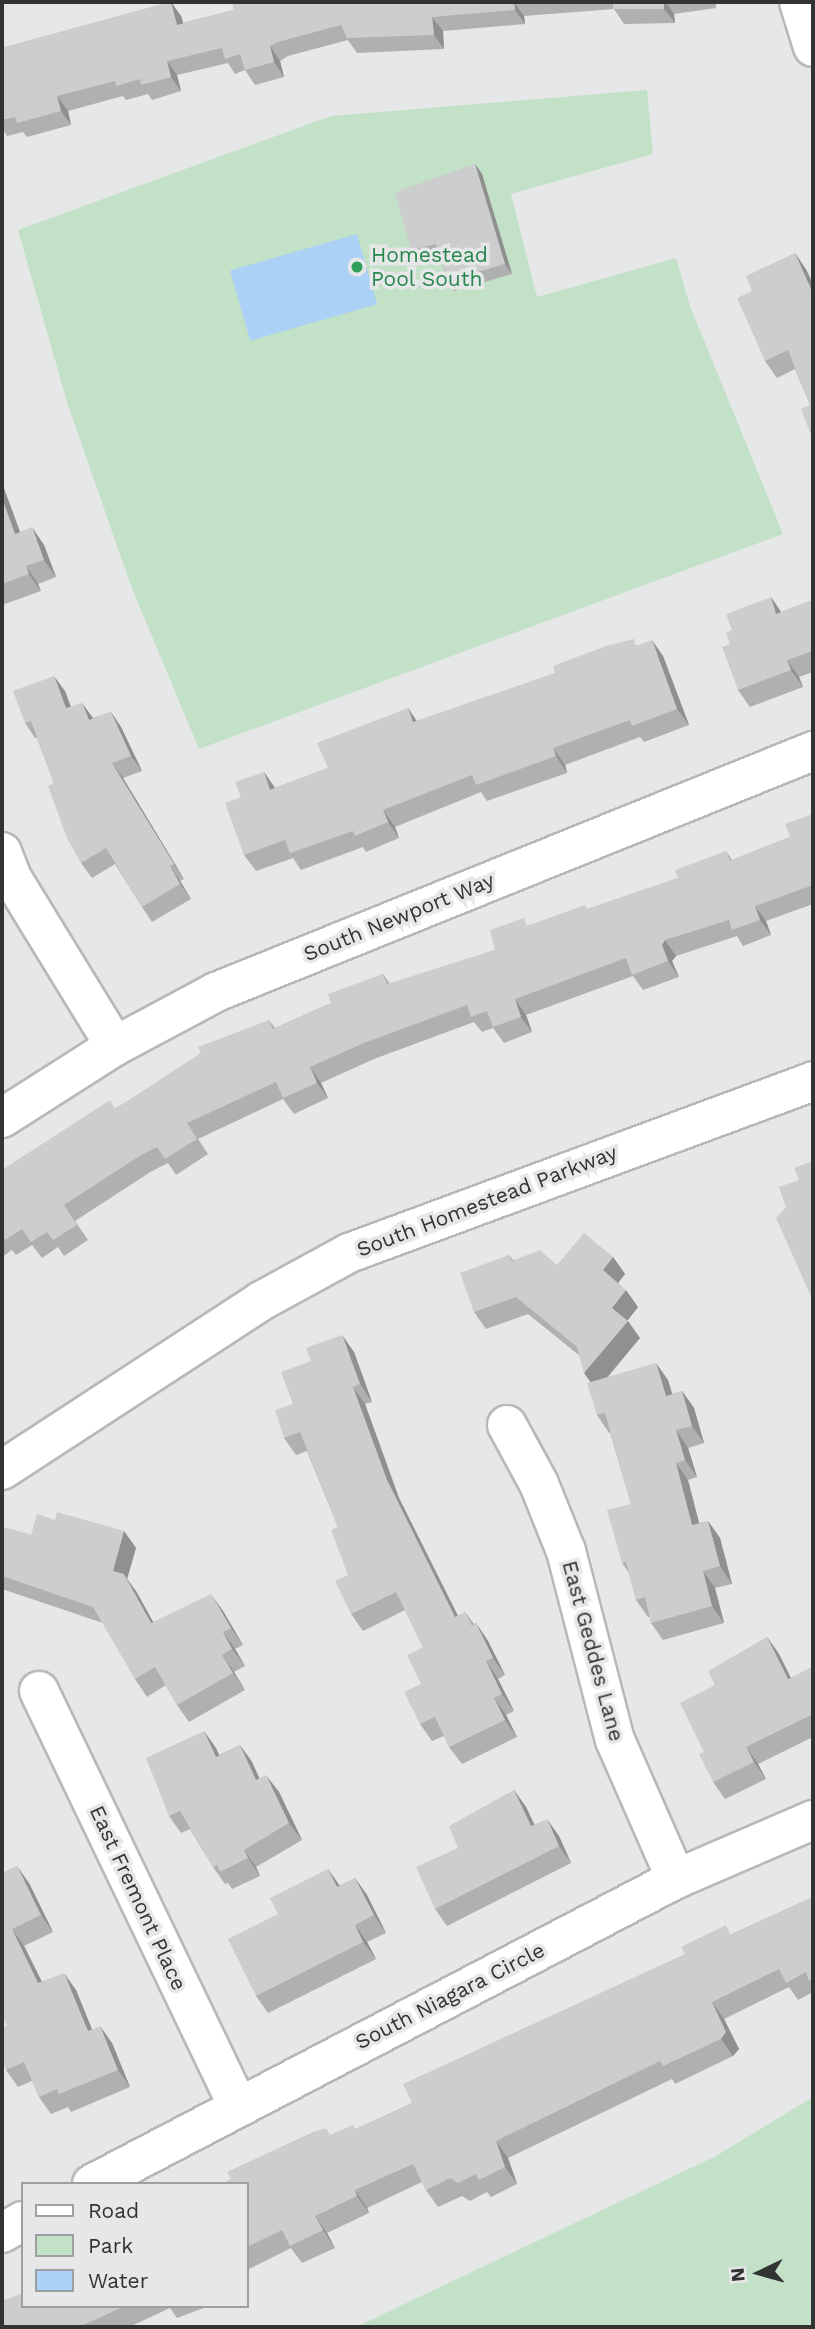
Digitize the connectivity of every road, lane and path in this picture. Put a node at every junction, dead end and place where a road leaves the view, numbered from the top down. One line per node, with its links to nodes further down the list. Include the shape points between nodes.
1 (799, 2): 2 (street)
2 (813, 47)
3 (813, 751): 5 (street, South Newport Way, via 216,992)
4 (2, 852): 5 (street, via 12,878)
5 (115, 1046): 7 (street, South Newport Way)
6 (813, 1080): 9 (street, South Homestead Parkway, via 349,1253 261,1301)
7 (2, 1118)
8 (507, 1425): 12 (street, East Geddes Lane, via 539,1484 566,1551 615,1740)
9 (2, 1469)
10 (39, 1691): 13 (street, East Fremont Place)
11 (813, 1819): 12 (street, South Niagara Circle)
12 (676, 1879): 13 (street, South Niagara Circle)
13 (237, 2105): 14 (street, South Niagara Circle)
14 (96, 2182)
15 (21, 2222): 16 (street)
16 (2, 2233)

